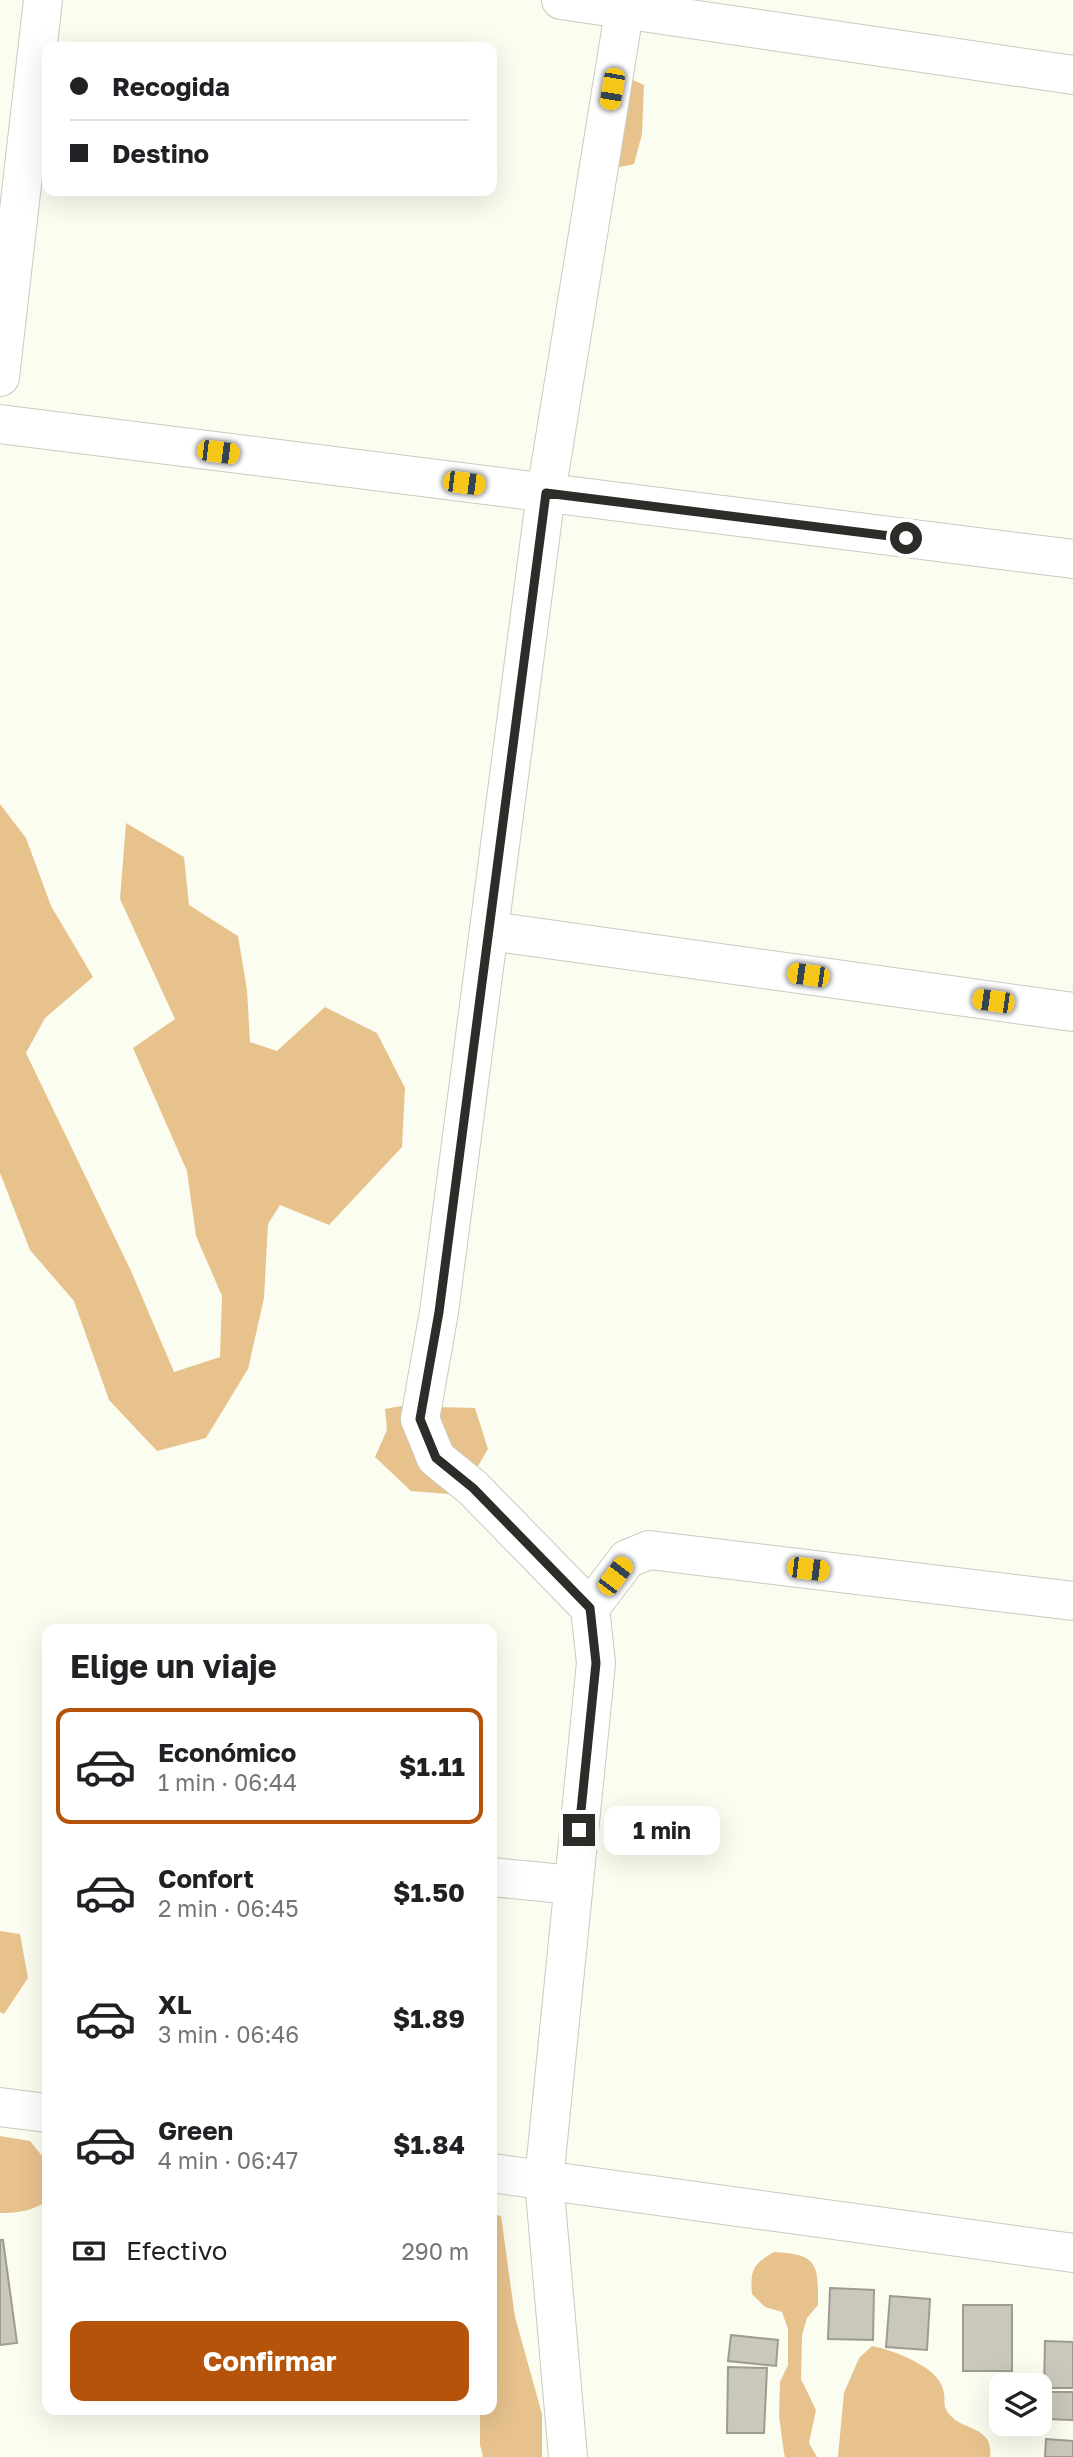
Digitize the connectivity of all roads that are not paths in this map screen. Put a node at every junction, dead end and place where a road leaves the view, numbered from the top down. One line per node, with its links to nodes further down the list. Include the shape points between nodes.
1 (43, 0): 5 (street)
2 (561, 0): 3 (street)
3 (626, 4): 4 (street); 7 (street)
4 (1073, 75)
5 (0, 377)
6 (0, 424): 7 (street)
7 (546, 493): 8 (street); 9 (street)
8 (1073, 559)
9 (490, 931): 10 (street); 12 (street, via 439,1312 420,1419 436,1458 473,1488)
10 (1073, 1012)
11 (1073, 1601): 12 (street, via 649,1550 627,1559)
12 (590, 1608): 14 (street, via 596,1663)
13 (497, 1877): 14 (street)
14 (573, 1885): 18 (street)
15 (0, 2107): 16 (street)
16 (42, 2112)
17 (497, 2174): 18 (street)
18 (544, 2180): 19 (street); 20 (street)
19 (1073, 2253)
20 (568, 2457)

